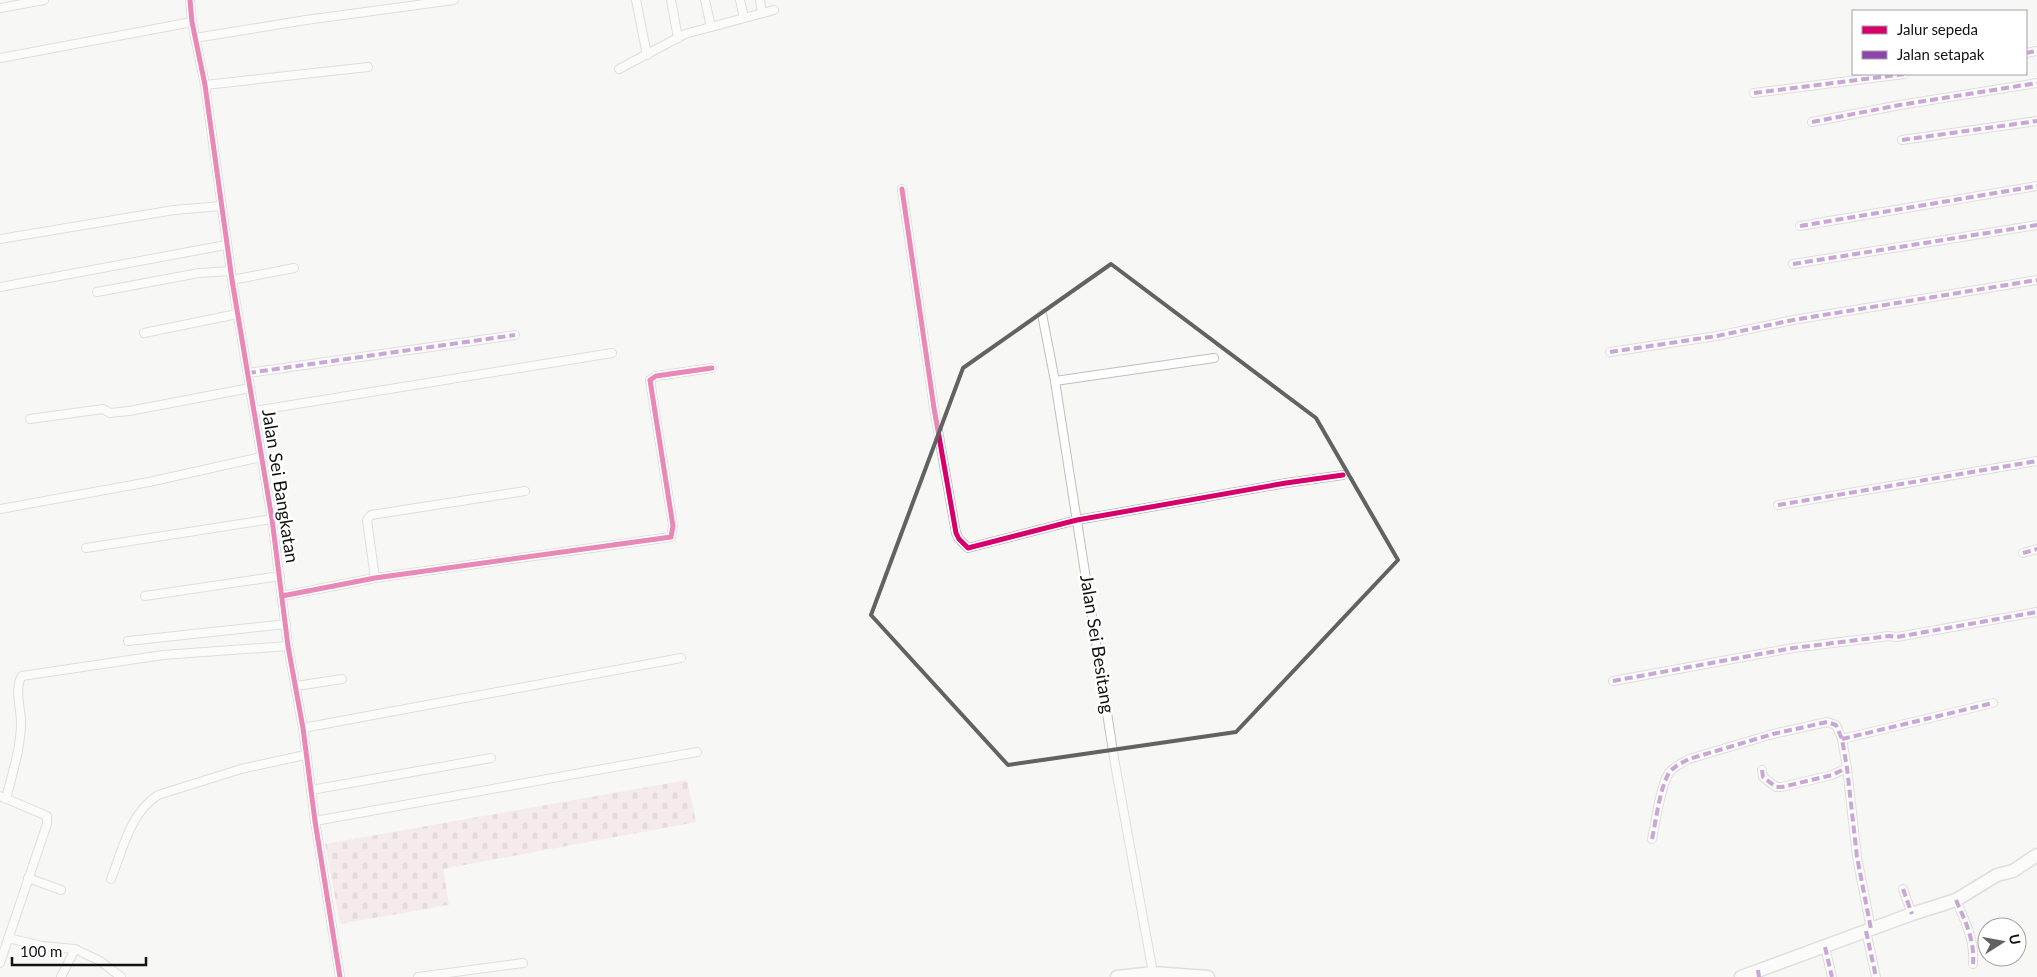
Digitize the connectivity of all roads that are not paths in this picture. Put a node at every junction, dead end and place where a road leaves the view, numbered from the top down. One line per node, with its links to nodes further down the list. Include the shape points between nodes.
1 (44, 0): 9 (street)
2 (190, 0): 13 (street, Jalan Sei Bangkatan)
3 (454, 0): 15 (street)
4 (636, 0): 17 (street)
5 (671, 0): 16 (street)
6 (705, 0): 14 (street)
7 (740, 0): 12 (street)
8 (760, 0): 11 (street)
9 (0, 8)
10 (774, 10): 11 (street)
11 (762, 13): 12 (street)
12 (744, 18): 14 (street)
13 (192, 22): 15 (street, Jalan Sei Bangkatan); 18 (street)
14 (711, 27): 16 (street)
15 (195, 38): 23 (street, Jalan Sei Bangkatan)
16 (678, 38): 17 (street)
17 (647, 55): 20 (street)
18 (0, 58)
19 (368, 67): 23 (street)
20 (619, 69)
21 (1896, 75): 24 (street)
22 (2037, 83): 26 (street)
23 (205, 85): 30 (street, Jalan Sei Bangkatan)
24 (1754, 93)
25 (2037, 121): 27 (street)
26 (1812, 122)
27 (1902, 140)
28 (2037, 186): 32 (street)
29 (902, 189): 62 (street, via 934,408 959,539 971,548)
30 (221, 206): 33 (street, via 174,210); 34 (street, Jalan Sei Bangkatan)
31 (2037, 225): 35 (street)
32 (1800, 226)
33 (0, 239)
34 (226, 245): 37 (street, Jalan Sei Bangkatan); 40 (street)
35 (1793, 264)
36 (294, 268): 38 (street)
37 (231, 271): 38 (street, Jalan Sei Bangkatan); 41 (street, via 199,273)
38 (232, 280): 42 (street, Jalan Sei Bangkatan)
39 (2037, 280): 46 (street)
40 (0, 287)
41 (97, 292)
42 (238, 314): 44 (street); 50 (street, Jalan Sei Bangkatan)
43 (1042, 314): 51 (street, Jalan Sei Besitang)
44 (144, 333)
45 (515, 335): 50 (street)
46 (1610, 352)
47 (612, 353): 53 (street)
48 (1214, 358): 51 (street)
49 (712, 368): 67 (street, via 656,376 650,380 673,526 672,537)
50 (248, 373): 52 (street, Jalan Sei Bangkatan)
51 (1055, 381): 62 (street, Jalan Sei Besitang)
52 (250, 388): 53 (street, Jalan Sei Bangkatan); 54 (street, via 129,411 110,413 102,409)
53 (254, 410): 55 (street, Jalan Sei Bangkatan)
54 (30, 419)
55 (261, 457): 60 (street); 61 (street, Jalan Sei Bangkatan)
56 (2037, 461): 59 (street)
57 (1343, 475): 62 (street, via 1286,482)
58 (525, 491): 67 (street, via 371,514 367,520)
59 (1778, 505)
60 (0, 509)
61 (272, 519): 63 (street); 66 (street, Jalan Sei Bangkatan)
62 (1077, 520): 104 (street, Jalan Sei Besitang, via 1115,764)
63 (86, 548)
64 (2037, 550): 65 (street)
65 (2023, 553)
66 (280, 576): 68 (street); 69 (street, Jalan Sei Bangkatan)
67 (375, 578): 69 (street)
68 (145, 596)
69 (282, 596): 71 (street, Jalan Sei Bangkatan)
70 (2037, 612): 76 (street, via 1897,637 1793,648)
71 (286, 624): 72 (street); 73 (street, Jalan Sei Bangkatan)
72 (128, 641)
73 (288, 646): 77 (street, Jalan Sei Bangkatan); 87 (street, via 163,655 22,676 19,684 20,741)
74 (681, 658): 79 (street)
75 (342, 679): 77 (street)
76 (1614, 681)
77 (296, 686): 79 (street, Jalan Sei Bangkatan)
78 (1993, 704): 80 (street)
79 (303, 728): 82 (street, Jalan Sei Bangkatan)
80 (1842, 739): 84 (street); 89 (street, via 1836,724 1827,722 1773,734 1677,765 1669,772)
81 (697, 752): 88 (street)
82 (305, 756): 86 (street, Jalan Sei Bangkatan); 92 (street, via 241,769 148,801 135,817)
83 (491, 758): 86 (street)
84 (1848, 768): 85 (street, via 1782,787 1776,787 1763,777); 97 (street)
85 (1762, 770)
86 (311, 790): 88 (street, Jalan Sei Bangkatan)
87 (3, 797): 91 (street, via 47,816 47,826)
88 (315, 821): 109 (street, Jalan Sei Bangkatan)
89 (1652, 838)
90 (2037, 855): 95 (main road)
91 (28, 878): 94 (street); 98 (street)
92 (112, 879)
93 (1903, 889): 96 (street)
94 (61, 890)
95 (1956, 900): 96 (main road); 103 (street, via 1971,935)
96 (1912, 914): 97 (main road)
97 (1868, 930): 99 (main road); 115 (street)
98 (8, 938): 100 (street); 101 (street)
99 (1825, 947): 105 (main road); 114 (street)
100 (75, 949): 107 (street); 108 (street)
101 (0, 962)
102 (523, 963): 106 (street)
103 (1973, 964)
104 (1153, 973): 111 (main road); 112 (main road)
105 (1758, 974): 113 (main road)
106 (441, 976): 110 (street)
107 (61, 977)
108 (121, 977)
109 (340, 977)
110 (418, 977)
111 (1117, 977)
112 (1208, 977)
113 (1741, 977)
114 (1832, 977)
115 (1876, 977)

